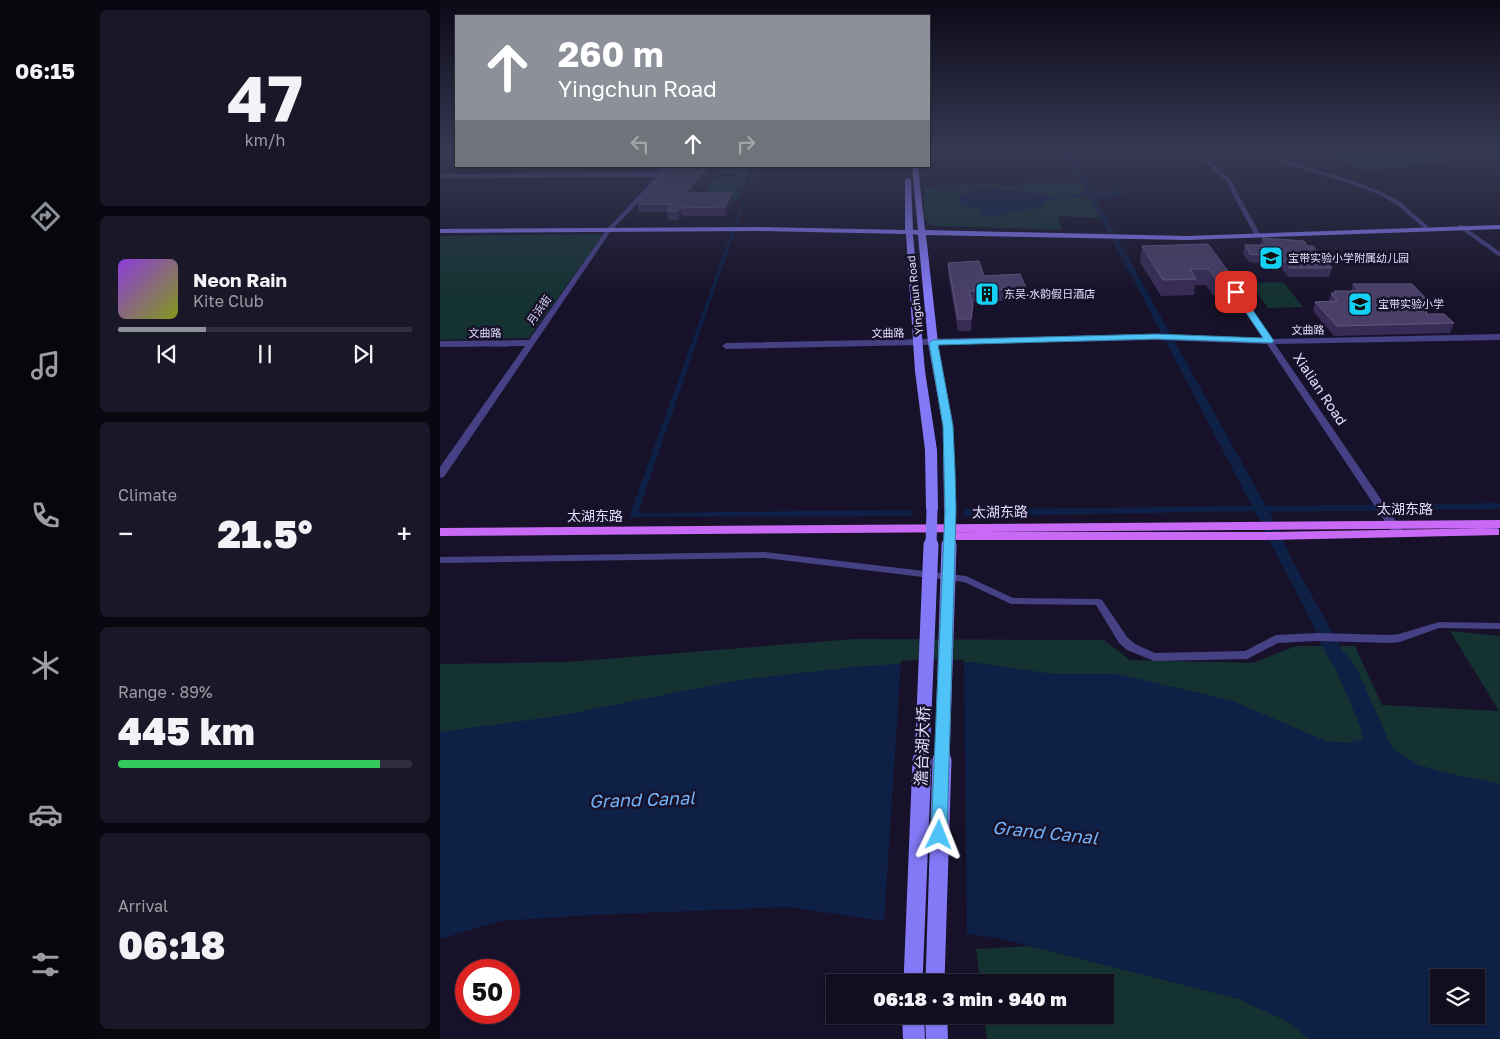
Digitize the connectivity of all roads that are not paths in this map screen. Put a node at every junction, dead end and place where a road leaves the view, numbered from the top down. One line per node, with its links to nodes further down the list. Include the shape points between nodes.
1 (637, 199): 10 (street, 月浜街)
2 (910, 199): 13 (main road, Yingchun Road)
3 (918, 199): 14 (main road, Yingchun Road)
4 (1238, 199): 15 (street)
5 (1393, 199): 8 (street)
6 (1500, 220): 9 (main road, via 1473,222)
7 (1500, 226): 9 (main road)
8 (1426, 227): 9 (main road); 15 (main road)
9 (1461, 227): 12 (main road); 15 (main road); 16 (street)
10 (610, 229): 11 (main road); 13 (main road); 20 (street, 月浜街)
11 (440, 230)
12 (1500, 231)
13 (909, 232): 14 (main road); 21 (main road, Yingchun Road)
14 (920, 232): 15 (main road, via 1201,240); 22 (main road, Yingchun Road)
15 (1257, 235)
16 (1500, 255)
17 (1221, 270): 19 (street, Xialian Road)
18 (1500, 337): 19 (street, 文曲路)
19 (1269, 341): 22 (street, 文曲路, via 1160,337); 29 (street, Xialian Road)
20 (530, 343): 23 (street, 文曲路); 25 (street, 月浜街)
21 (919, 343): 22 (street, 文曲路); 24 (street, 文曲路); 26 (main road, Yingchun Road, via 931,450)
22 (933, 343): 27 (main road, Yingchun Road, via 948,426)
23 (440, 344)
24 (726, 346)
25 (440, 475)
26 (932, 509): 38 (main road, 澹台湖大桥, bridge)
27 (950, 510): 39 (main road, 澹台湖大桥, bridge)
28 (1500, 524): 29 (main road, 太湖东路)
29 (1396, 529): 30 (main road, 太湖东路); 32 (main road, 太湖东路)
30 (1263, 530): 31 (main road, 太湖东路); 33 (main road, 太湖东路)
31 (440, 532)
32 (1500, 532)
33 (440, 539)
34 (440, 560): 36 (street, via 765,556 966,579 1012,600 1098,602 1131,648 1161,657 1247,656 1276,639)
35 (1500, 626): 37 (street, via 1439,625 1400,638)
36 (1317, 637): 37 (street)
37 (1338, 638)
38 (913, 974)
39 (935, 974)
40 (914, 1024): 42 (main road)
41 (937, 1024): 43 (main road)
42 (914, 1039)
43 (938, 1039)

